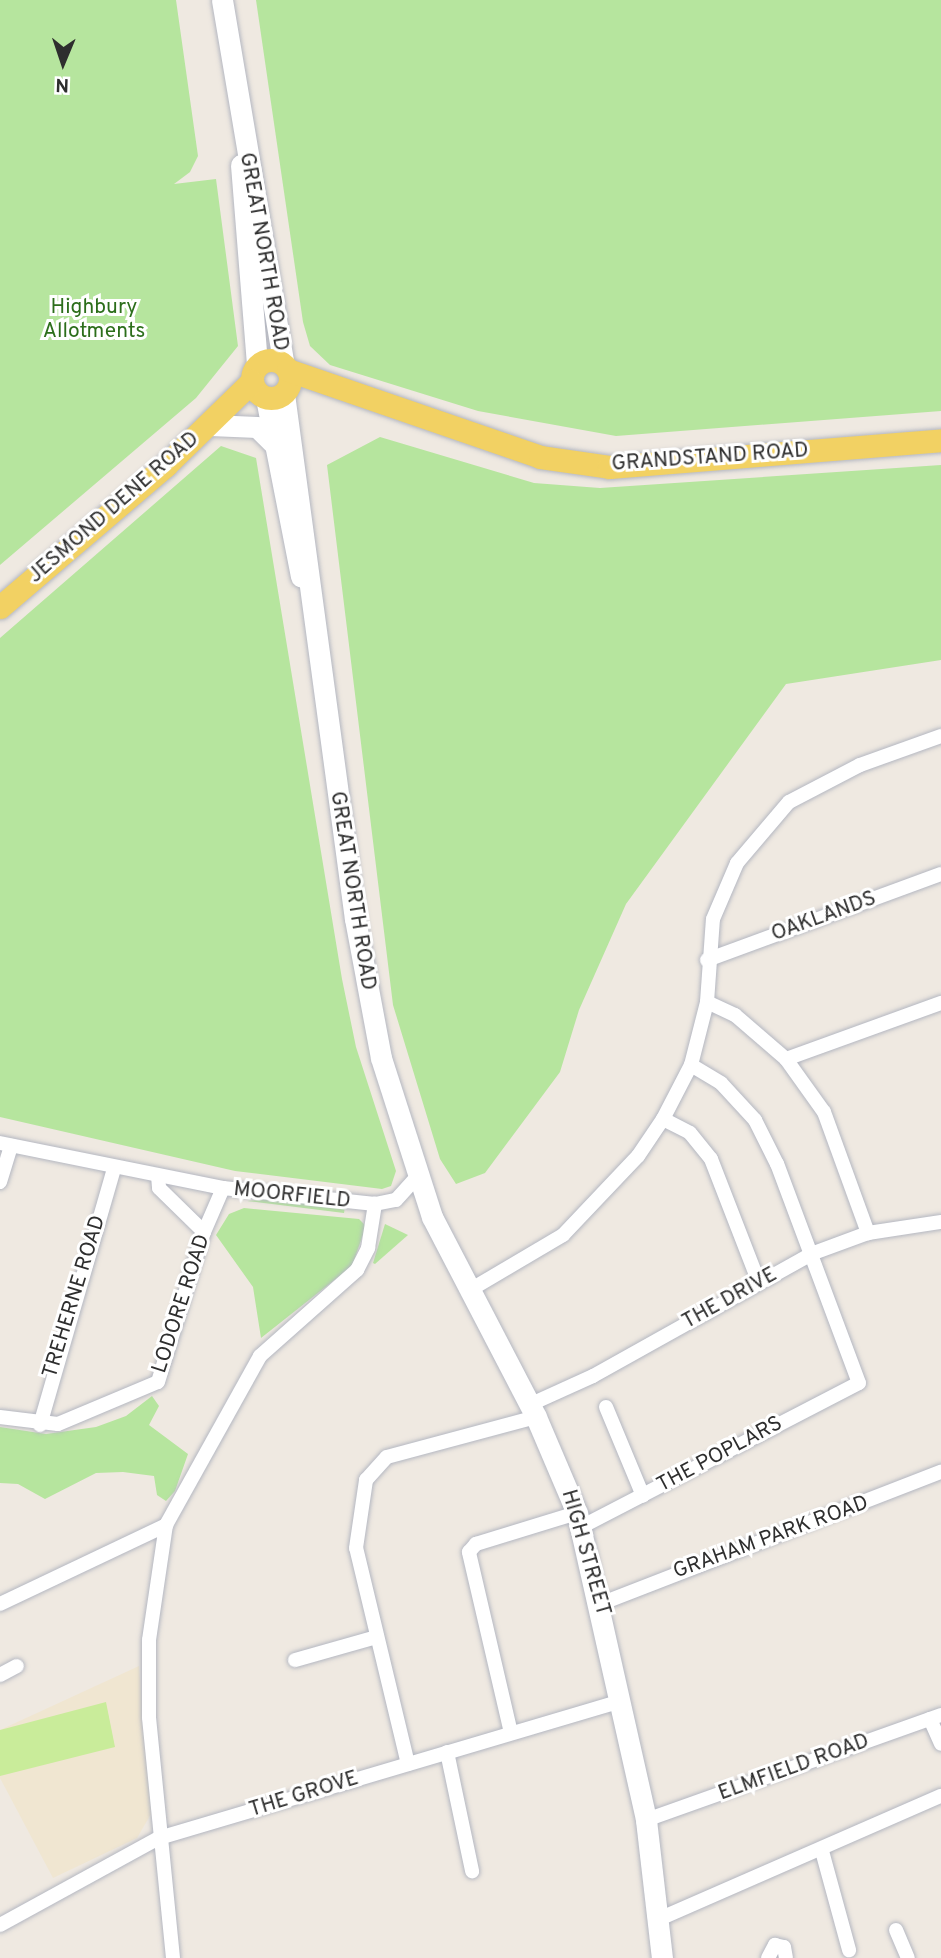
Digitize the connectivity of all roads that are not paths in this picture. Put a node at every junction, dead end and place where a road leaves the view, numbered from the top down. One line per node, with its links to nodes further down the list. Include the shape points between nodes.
1 (222, 0): 2 (main road, GREAT NORTH ROAD)
2 (272, 382): 3 (main road, JESMOND DENE ROAD, via 227,408); 4 (main road, GRANDSTAND ROAD, via 322,386 540,457 609,467); 5 (main road, GREAT NORTH ROAD); 6 (main road, GREAT NORTH ROAD, via 307,541)
3 (210, 425): 5 (main road, via 257,427); 7 (main road, JESMOND DENE ROAD)
4 (941, 440)
5 (275, 445): 6 (main road, GREAT NORTH ROAD, via 294,556)
6 (309, 599): 19 (main road, GREAT NORTH ROAD, via 360,955 386,1079)
7 (0, 607)
8 (941, 736): 10 (street, via 860,765 789,802 737,863 713,919)
9 (941, 874): 10 (street, OAKLANDS)
10 (707, 960): 11 (street)
11 (707, 1002): 13 (street, via 735,1015); 14 (street)
12 (941, 1003): 13 (street)
13 (786, 1059): 25 (street, via 824,1112)
14 (691, 1065): 15 (street); 26 (street, via 721,1083 755,1120)
15 (663, 1119): 27 (street, via 690,1133 710,1159); 28 (street, via 638,1156 563,1235)
16 (6, 1144): 17 (street, MOORFIELD); 20 (street)
17 (114, 1169): 18 (street, MOORFIELD); 32 (street, TREHERNE ROAD)
18 (158, 1176): 21 (street, MOORFIELD); 24 (street, via 159,1188)
19 (417, 1177): 22 (street, MOORFIELD, via 396,1200); 28 (main road, HIGH STREET)
20 (0, 1182)
21 (223, 1188): 22 (street, MOORFIELD); 24 (street, LODORE ROAD)
22 (375, 1204): 36 (street, via 368,1248 357,1270 260,1356)
23 (941, 1222): 25 (street, THE DRIVE)
24 (204, 1232): 32 (street, LODORE ROAD, via 158,1382 58,1424)
25 (868, 1233): 26 (street, THE DRIVE)
26 (811, 1254): 27 (street, THE DRIVE); 34 (street, THE POPLARS, via 859,1382)
27 (759, 1283): 30 (street, THE DRIVE)
28 (470, 1290): 30 (main road, HIGH STREET)
29 (606, 1407): 34 (street)
30 (532, 1411): 35 (main road, HIGH STREET); 39 (street, THE DRIVE, via 387,1457 366,1480 356,1548)
31 (0, 1417): 32 (street, LODORE ROAD)
32 (40, 1425)
33 (941, 1472): 38 (street, GRAHAM PARK ROAD)
34 (643, 1496): 35 (street, THE POPLARS)
35 (579, 1520): 38 (main road, HIGH STREET); 45 (street, THE POPLARS, via 476,1544 469,1552)
36 (166, 1525): 37 (street); 51 (street, via 149,1640 149,1717)
37 (0, 1604)
38 (600, 1604): 43 (main road, HIGH STREET)
39 (377, 1637): 40 (street); 48 (street, THE DRIVE)
40 (295, 1660)
41 (17, 1666): 42 (street)
42 (0, 1675)
43 (622, 1701): 45 (street, THE GROVE); 50 (main road, HIGH STREET)
44 (936, 1717): 46 (street); 50 (street, ELMFIELD ROAD)
45 (511, 1733): 47 (street, THE GROVE)
46 (941, 1744)
47 (447, 1752): 48 (street, THE GROVE); 53 (street)
48 (408, 1764): 51 (street, THE GROVE)
49 (941, 1796): 52 (street)
50 (646, 1820): 54 (main road, HIGH STREET)
51 (159, 1838): 55 (street, THE GROVE); 58 (street)
52 (822, 1851): 54 (street); 57 (street)
53 (472, 1871)
54 (659, 1919): 59 (main road, HIGH STREET)
55 (0, 1925)
56 (896, 1930): 62 (street)
57 (849, 1950)
58 (173, 1958)
59 (662, 1958)
60 (768, 1958): 61 (street, via 775,1945 784,1947)
61 (786, 1958)
62 (908, 1958)

